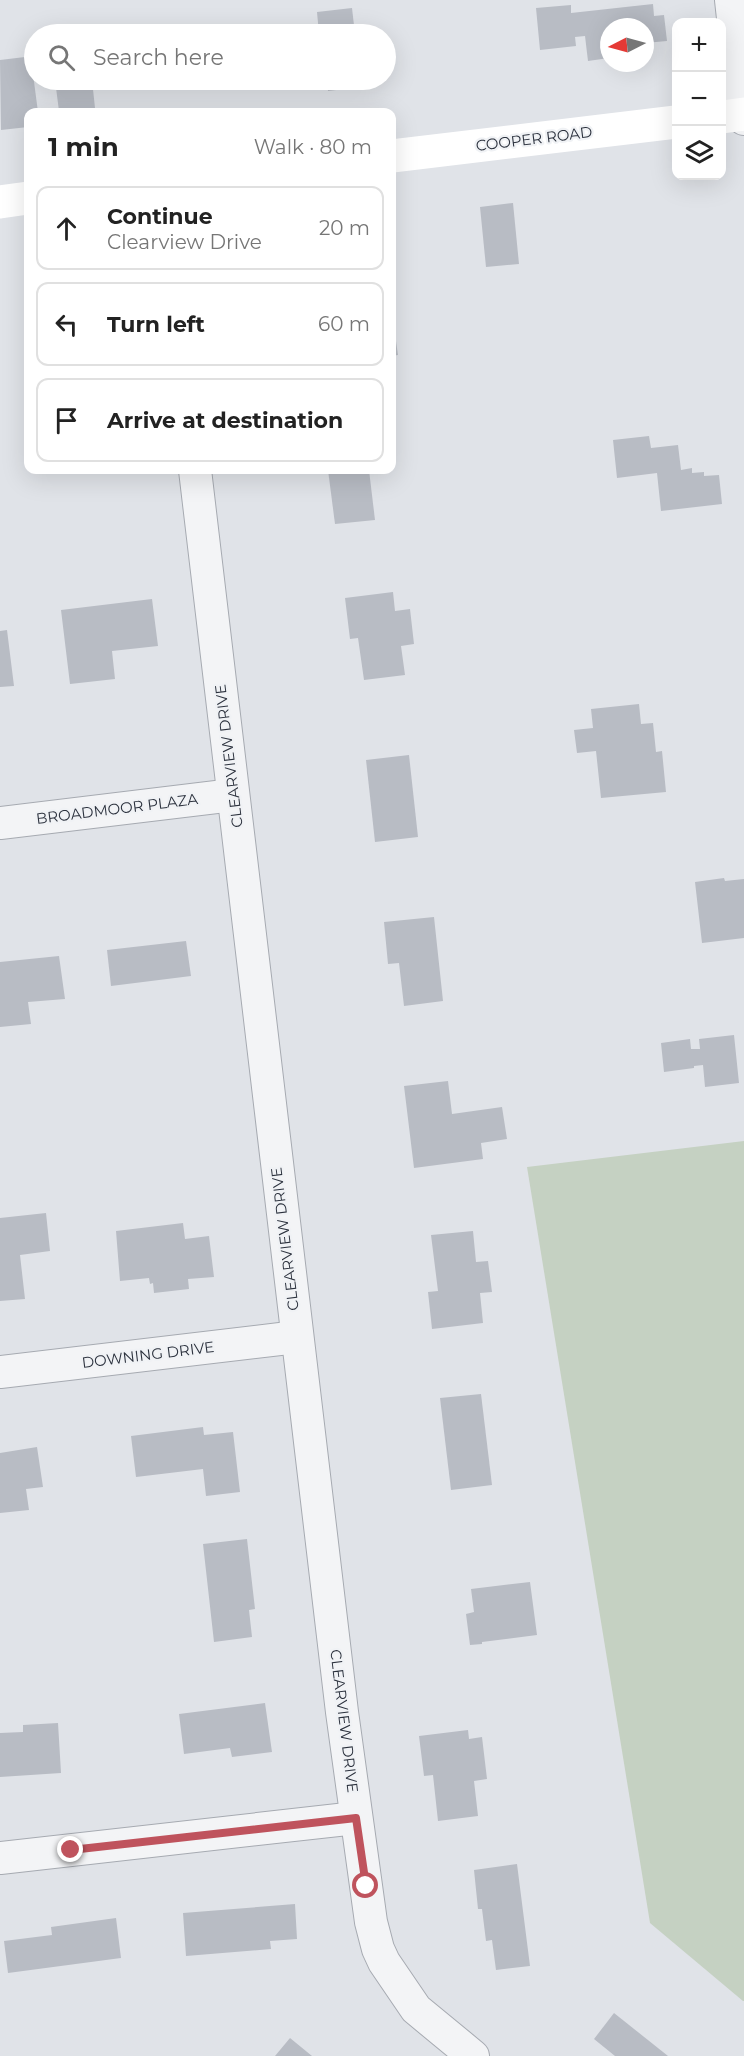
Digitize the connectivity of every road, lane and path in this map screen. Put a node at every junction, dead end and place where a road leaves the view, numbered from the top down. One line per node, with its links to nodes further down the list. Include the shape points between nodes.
1 (731, 0): 2 (street)
2 (744, 116): 3 (main road)
3 (726, 117)
4 (672, 122): 5 (main road, COOPER ROAD)
5 (396, 156)
6 (24, 199): 7 (main road)
7 (0, 202)
8 (195, 474): 9 (street, CLEARVIEW DRIVE)
9 (233, 795): 10 (street, BROADMOOR PLAZA); 11 (street, CLEARVIEW DRIVE)
10 (0, 823)
11 (297, 1337): 12 (street, DOWNING DRIVE); 13 (street, CLEARVIEW DRIVE)
12 (0, 1372)
13 (356, 1818): 14 (street); 15 (street, CLEARVIEW DRIVE, via 371,1922 384,1962 426,2019)
14 (0, 1858)
15 (473, 2056)

